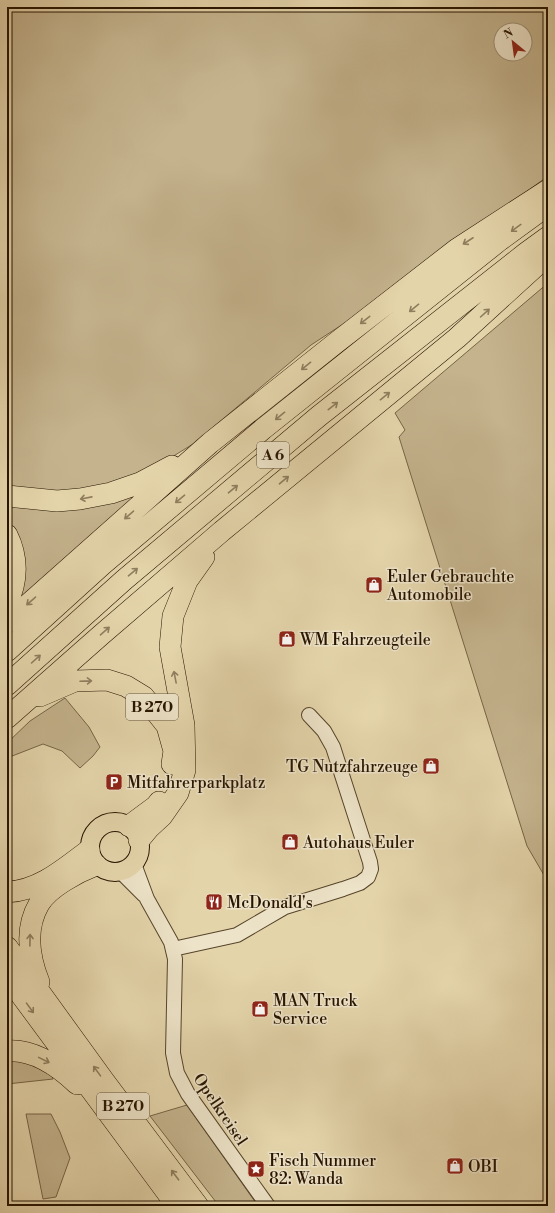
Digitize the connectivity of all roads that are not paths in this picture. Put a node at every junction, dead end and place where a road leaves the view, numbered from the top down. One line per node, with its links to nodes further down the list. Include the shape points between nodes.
1 (548, 190): 5 (highway, one-way to 5, via 457,249)
2 (548, 205): 11 (highway, A 6, one-way to 11, via 500,240 263,429 103,564)
3 (548, 237): 12 (highway, A 6, one-way to 3, via 124,580 319,416)
4 (548, 255): 7 (highway, A 6, one-way to 4, via 457,338)
5 (210, 443): 6 (highway, one-way to 6, via 140,483 111,493 57,501); 10 (highway, one-way to 10)
6 (7, 496)
7 (222, 532): 13 (highway, A 6, one-way to 7); 16 (highway, A 6, one-way to 7, via 149,828 162,816 178,793 185,770 184,725 170,647 173,616 187,581)
8 (7, 535): 9 (highway, via 16,564 15,579)
9 (7, 603)
10 (7, 622)
11 (7, 650)
12 (7, 685)
13 (23, 703): 15 (highway); 16 (highway, B 270, one-way to 16, via 75,681 107,680 126,686 144,697 167,726 174,751 168,787)
14 (309, 715): 21 (street, via 324,731 333,747 370,862 371,870 368,877 360,883 285,907 237,935)
15 (7, 718)
16 (134, 833): 17 (main road, via 120,822 102,825 94,831 90,840); 18 (main road, via 140,848 139,857)
17 (93, 858): 18 (main road, via 108,872); 19 (highway, via 24,890); 23 (highway, one-way to 17, via 38,979 30,950 32,919 39,904 52,890 80,872)
18 (127, 868): 21 (street, Opelkreisel, via 164,927)
19 (7, 892)
20 (7, 947): 23 (highway, B 270)
21 (173, 949): 28 (street, Opelkreisel, via 173,1053 177,1073 188,1094)
22 (7, 976): 25 (highway, B 270, one-way to 25)
23 (49, 1004): 27 (highway, B 270, one-way to 23)
24 (7, 1051): 25 (highway, B 270, one-way to 25, via 31,1054 60,1069)
25 (112, 1119): 26 (highway, B 270)
26 (177, 1206)
27 (198, 1206)
28 (268, 1206)

